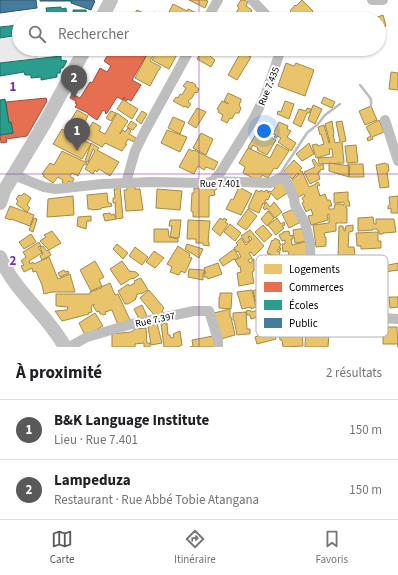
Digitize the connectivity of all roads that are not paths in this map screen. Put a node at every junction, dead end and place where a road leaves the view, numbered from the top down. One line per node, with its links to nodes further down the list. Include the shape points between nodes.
1 (111, 0): 6 (main road)
2 (218, 0): 7 (street)
3 (252, 0): 8 (street)
4 (372, 0): 5 (street)
5 (383, 0)
6 (105, 12)
7 (211, 12)
8 (263, 12)
9 (81, 56): 14 (main road)
10 (186, 56): 16 (street, via 145,131)
11 (279, 56): 15 (street, Rue 7.435, via 253,120 220,174)
12 (385, 120): 13 (street)
13 (398, 161)
14 (14, 175): 16 (street, Rue 7.401, via 56,189); 17 (main road)
15 (213, 181): 16 (street, Rue 7.401); 18 (street, Rue 7.401, via 270,183 284,176 308,232)
16 (126, 183)
17 (0, 203)
18 (310, 255)
19 (0, 258): 22 (main road, via 11,278)
20 (388, 318): 21 (street, Rue 7.401)
21 (398, 319)
22 (65, 347)
23 (69, 347): 24 (street, Rue 7.397, via 87,337 132,324 194,311 209,311)
24 (218, 347)

